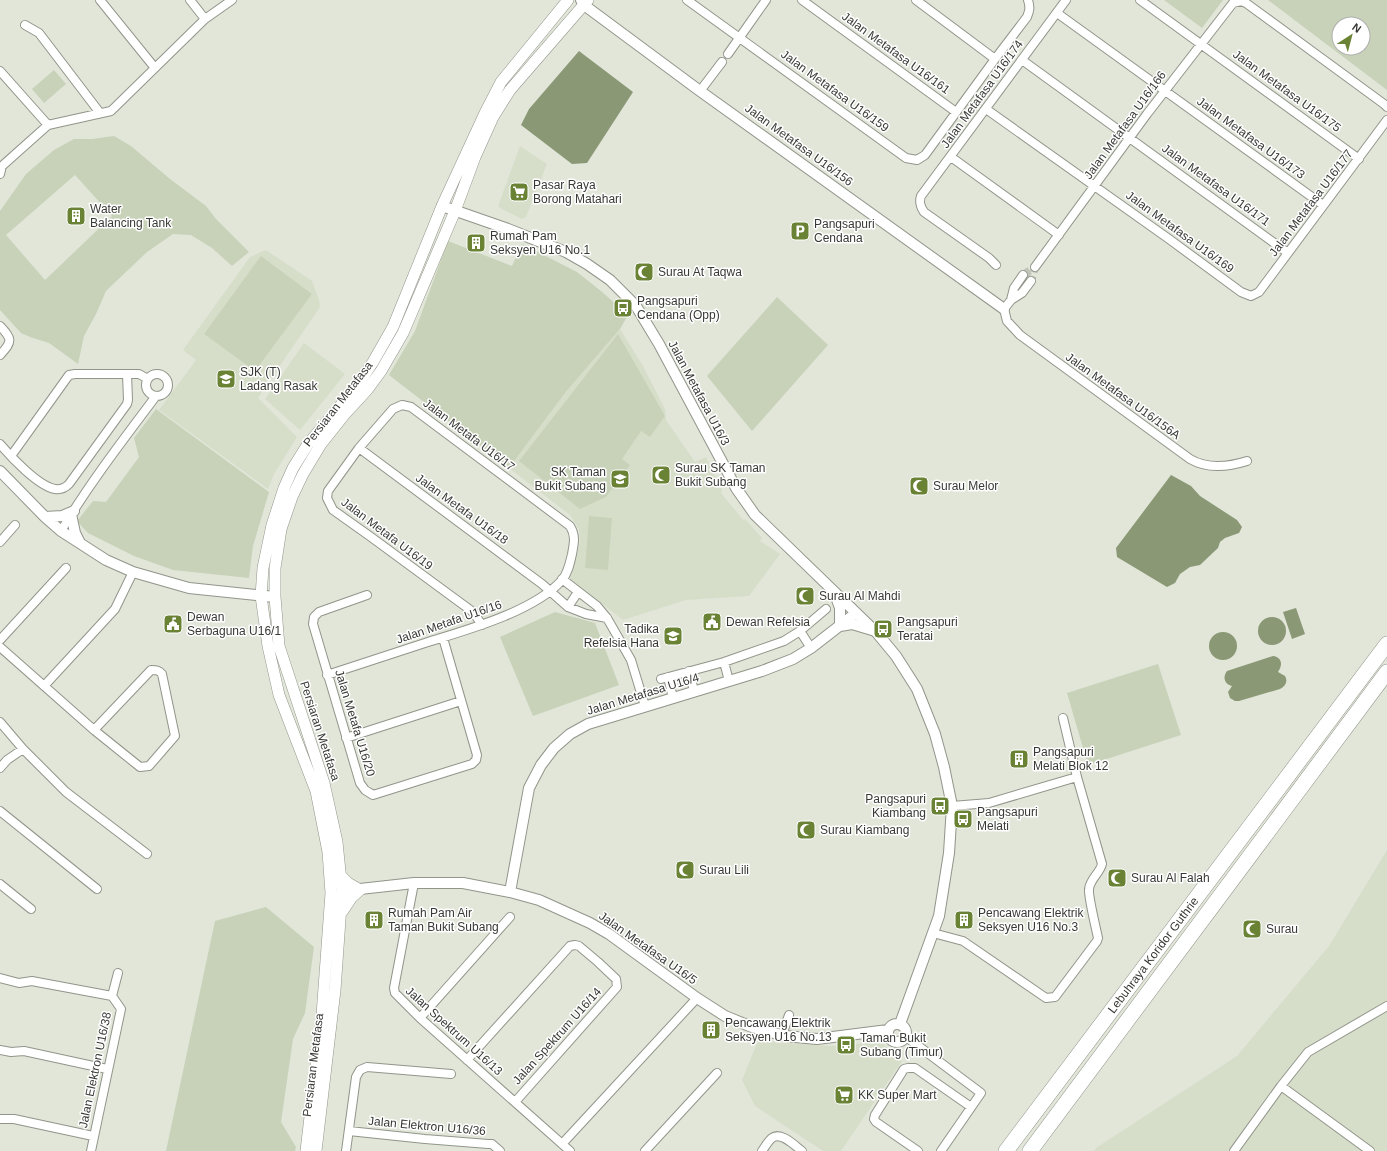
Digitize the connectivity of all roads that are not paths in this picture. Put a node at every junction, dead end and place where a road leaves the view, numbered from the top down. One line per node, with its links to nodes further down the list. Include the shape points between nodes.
1 (100, 0): 22 (street)
2 (190, 0): 14 (street)
3 (232, 0): 14 (street)
4 (688, 0): 16 (street, Jalan Metafasa U16/159)
5 (766, 0): 16 (street)
6 (802, 0): 28 (street, Jalan Metafasa U16/161)
7 (916, 0): 19 (street)
8 (1066, 0): 13 (street, Jalan Metafasa U16/174)
9 (1140, 0): 17 (street)
10 (567, 2): 11 (street); 38 (main road, Persiaran Metafasa, via 501,82)
11 (584, 2): 25 (street, Jalan Metafasa U16/156); 39 (main road, Persiaran Metafasa, via 510,90 493,117)
12 (1029, 3): 19 (street, via 1030,12 1027,17)
13 (1057, 13): 20 (street, Jalan Metafasa U16/174); 24 (street, Jalan Metafasa U16/173)
14 (205, 19): 22 (street)
15 (25, 25): 29 (street, via 39,33)
16 (739, 38): 18 (street); 28 (street, Jalan Metafasa U16/159, via 906,158 917,160 925,155)
17 (1201, 43): 24 (street, Jalan Metafasa U16/166); 26 (street, Jalan Metafasa U16/166, via 1230,5 1237,1 1246,3); 34 (street, Jalan Metafasa U16/175)
18 (728, 54)
19 (995, 58): 28 (street)
20 (1022, 60): 27 (street, Jalan Metafasa U16/174); 32 (street, Jalan Metafasa U16/171)
21 (722, 62): 25 (street)
22 (155, 68): 29 (street, via 111,111)
23 (0, 71): 31 (street)
24 (1165, 90): 32 (street, Jalan Metafasa U16/166); 37 (street, Jalan Metafasa U16/173)
25 (700, 91): 48 (street, Jalan Metafasa U16/156)
26 (1387, 107)
27 (986, 109): 33 (street, Jalan Metafasa U16/174); 36 (street, Jalan Metafasa U16/169)
28 (956, 112)
29 (100, 113): 31 (street)
30 (1387, 120): 34 (street, Jalan Metafasa U16/177)
31 (48, 125): 35 (street)
32 (1130, 138): 36 (street, Jalan Metafasa U16/166); 41 (street, Jalan Metafasa U16/171)
33 (950, 156): 40 (street); 42 (street, Jalan Metafasa U16/174, via 921,196 920,204 924,212)
34 (1359, 159): 37 (street, Jalan Metafasa U16/177)
35 (1, 168)
36 (1095, 186): 40 (street, Jalan Metafasa U16/166); 46 (street, Jalan Metafasa U16/169, via 1241,292)
37 (1323, 205): 41 (street, Jalan Metafasa U16/177)
38 (442, 206): 39 (street, Jalan Metafasa U16/3); 73 (main road, Persiaran Metafasa, via 393,327 357,386 308,444 284,488 272,525 263,568)
39 (455, 211): 71 (street, Jalan Metafasa U16/3, via 566,252 610,280 636,306 736,488 755,515); 74 (main road, Persiaran Metafasa, via 400,340 367,390 321,444 292,497 281,529 275,568)
40 (1059, 235): 43 (street, Jalan Metafasa U16/166)
41 (1288, 253): 46 (street, Jalan Metafasa U16/177, via 1259,292)
42 (996, 265)
43 (1036, 267)
44 (1023, 276): 47 (street, via 1014,288)
45 (1031, 281): 47 (street, via 1022,294)
46 (1251, 296)
47 (1011, 300): 48 (street)
48 (1004, 309): 57 (street, Jalan Metafasa U16/156A, via 1007,321 1020,335 1196,463 1211,466)
49 (0, 326): 50 (street, via 10,339 9,345)
50 (0, 355)
51 (127, 374): 52 (street, via 140,374); 56 (street, via 69,375); 56 (street, via 127,404 65,487 55,489 48,486)
52 (148, 379): 53 (street, via 146,388); 53 (street, via 156,374 167,381 167,390)
53 (156, 396): 59 (street)
54 (0, 444): 56 (street)
55 (359, 448): 62 (street, Jalan Metafa U16/17, via 393,409 402,405 412,407); 69 (street, Jalan Metafa U16/18); 79 (street, Jalan Metafa U16/19, via 328,491 327,498 333,510 473,612)
56 (11, 456)
57 (1247, 461)
58 (0, 471): 60 (street)
59 (72, 513): 60 (street); 63 (street); 65 (street, via 75,533)
60 (45, 517): 63 (street)
61 (14, 525): 64 (street)
62 (570, 526): 68 (street, Jalan Metafa U16/16, via 575,541 567,571)
63 (61, 531): 65 (street)
64 (0, 542)
65 (80, 543): 67 (street, via 106,560)
66 (66, 568): 84 (street)
67 (133, 572): 73 (street, via 189,588); 93 (street, via 115,608)
68 (562, 579): 69 (street, Jalan Metafa U16/16); 70 (street)
69 (550, 590): 75 (street, Jalan Metafa U16/18); 79 (street, Jalan Metafa U16/16, via 534,602)
70 (578, 592): 75 (street); 78 (street, via 597,606)
71 (835, 592): 77 (street, Jalan Metafasa U16/3); 80 (street, via 840,608)
72 (367, 595): 91 (street, Jalan Metafa U16/20, via 319,612 314,617 313,624)
73 (261, 596): 74 (street); 115 (main road, Persiaran Metafasa, via 268,646 279,695 316,791 328,852)
74 (275, 597): 108 (main road, Persiaran Metafasa, via 279,646 324,783 337,842)
75 (568, 607): 78 (street)
76 (826, 609): 81 (street, Jalan Metafasa U16/4)
77 (856, 613): 80 (street, Jalan Metafasa U16/4); 82 (street, Jalan Metafasa U16/3)
78 (607, 618): 97 (street, via 631,660)
79 (482, 625): 83 (street, Jalan Metafa U16/16)
80 (840, 626): 82 (street, via 852,624); 87 (street, Jalan Metafasa U16/4)
81 (800, 631): 87 (street); 88 (street, Jalan Metafasa U16/4, via 784,641)
82 (874, 631): 105 (street, Jalan Metafasa U16/3, via 896,656 917,689 935,734)
83 (443, 638): 91 (street, Jalan Metafa U16/16); 96 (street, Jalan Metafa U16/20)
84 (0, 640)
85 (1387, 644): 154 (highway, Lebuhraya Koridor Guthrie)
86 (0, 647): 93 (street)
87 (811, 648): 92 (street, Jalan Metafasa U16/4, via 762,671)
88 (724, 662): 89 (street, Jalan Metafasa U16/4); 92 (street)
89 (689, 671): 94 (street); 95 (street, Jalan Metafasa U16/4, via 664,678)
90 (1387, 672): 155 (highway, Lebuhraya Koridor Guthrie)
91 (327, 675): 101 (street, Jalan Metafa U16/20)
92 (729, 681): 94 (street, Jalan Metafasa U16/4)
93 (44, 686): 100 (street)
94 (694, 691): 95 (street, Jalan Metafasa U16/4)
95 (673, 698): 97 (street, Jalan Metafasa U16/4)
96 (461, 701): 101 (street); 101 (street, Jalan Metafa U16/20, via 477,755 472,764 373,795 360,783)
97 (644, 706): 114 (street, Jalan Metafasa U16/4, via 588,724 570,734 554,748 541,765 529,788)
98 (1063, 718): 104 (street)
99 (0, 722): 102 (street)
100 (94, 730): 100 (street, via 140,767 149,766 175,736 160,671 151,670)
101 (346, 738)
102 (23, 750): 103 (street); 107 (street, via 66,792)
103 (0, 768)
104 (1077, 777): 105 (street, via 989,803); 119 (street, via 1102,864 1092,880 1089,891 1098,938 1055,997 1046,998 963,941)
105 (952, 806): 119 (street, Jalan Metafasa U16/3, via 950,853 939,916)
106 (0, 812): 111 (street)
107 (147, 854)
108 (341, 876): 112 (main road, via 348,884); 113 (main road, Persiaran Metafasa)
109 (0, 884): 116 (street)
110 (414, 884): 112 (street, Jalan Metafasa U16/5); 114 (street, Jalan Metafasa U16/5, via 463,883); 126 (street, Jalan Spektrum U16/13, via 394,988 395,993)
111 (97, 888)
112 (360, 890): 113 (street, Jalan Metafasa U16/5); 117 (main road)
113 (342, 891): 115 (main road, via 336,895); 117 (main road, Persiaran Metafasa)
114 (510, 892): 123 (street, Jalan Metafasa U16/5, via 539,900 590,923)
115 (330, 907): 144 (main road, Persiaran Metafasa, via 322,1015)
116 (31, 909)
117 (341, 913): 145 (main road, Persiaran Metafasa, via 335,990)
118 (510, 918): 126 (street)
119 (933, 933): 127 (street, Jalan Metafasa U16/3)
120 (118, 972): 122 (street)
121 (0, 978): 122 (street, via 19,983 32,981)
122 (112, 996): 133 (street, Jalan Elektron U16/38, via 121,1009)
123 (697, 998): 129 (street, Jalan Metafasa U16/5, via 725,1016); 142 (street)
124 (1387, 1006): 136 (street, via 1308,1052)
125 (789, 1015): 129 (street)
126 (420, 1018): 132 (street, Jalan Spektrum U16/13)
127 (900, 1024): 128 (street, via 893,1025); 130 (street, via 905,1029)
128 (888, 1030): 129 (street, Jalan Metafasa U16/5, via 817,1039); 130 (street, via 888,1037 894,1042 901,1041)
129 (782, 1035)
130 (905, 1036): 138 (street, via 981,1093)
131 (0, 1050): 133 (street, via 24,1051)
132 (467, 1060): 137 (street, Jalan Spektrum U16/13); 137 (street, Jalan Spektrum U16/14, via 570,946 579,946 598,962 616,979 617,987)
133 (107, 1069): 141 (street, Jalan Elektron U16/38)
134 (451, 1074): 140 (street, Jalan Elektron U16/36, via 367,1067 360,1070 356,1077)
135 (717, 1074): 149 (street)
136 (1281, 1086): 156 (street); 157 (street)
137 (515, 1102): 142 (street, Jalan Spektrum U16/13)
138 (971, 1107): 152 (street, via 914,1068 904,1069 874,1115 874,1119); 153 (street)
139 (0, 1120): 141 (street, via 14,1119)
140 (349, 1131): 146 (street, Jalan Elektron U16/36); 147 (street, Jalan Elektron U16/36, via 492,1144)
141 (94, 1136): 143 (street, Jalan Elektron U16/38)
142 (562, 1144): 148 (street, Jalan Spektrum U16/13)
143 (91, 1151)
144 (306, 1151)
145 (316, 1151)
146 (346, 1151)
147 (500, 1151)
148 (570, 1151)
149 (645, 1151)
150 (762, 1151): 151 (street, via 770,1138 781,1136)
151 (802, 1151)
152 (918, 1151)
153 (941, 1151)
154 (1006, 1151)
155 (1030, 1151)
156 (1234, 1151)
157 (1370, 1151)

